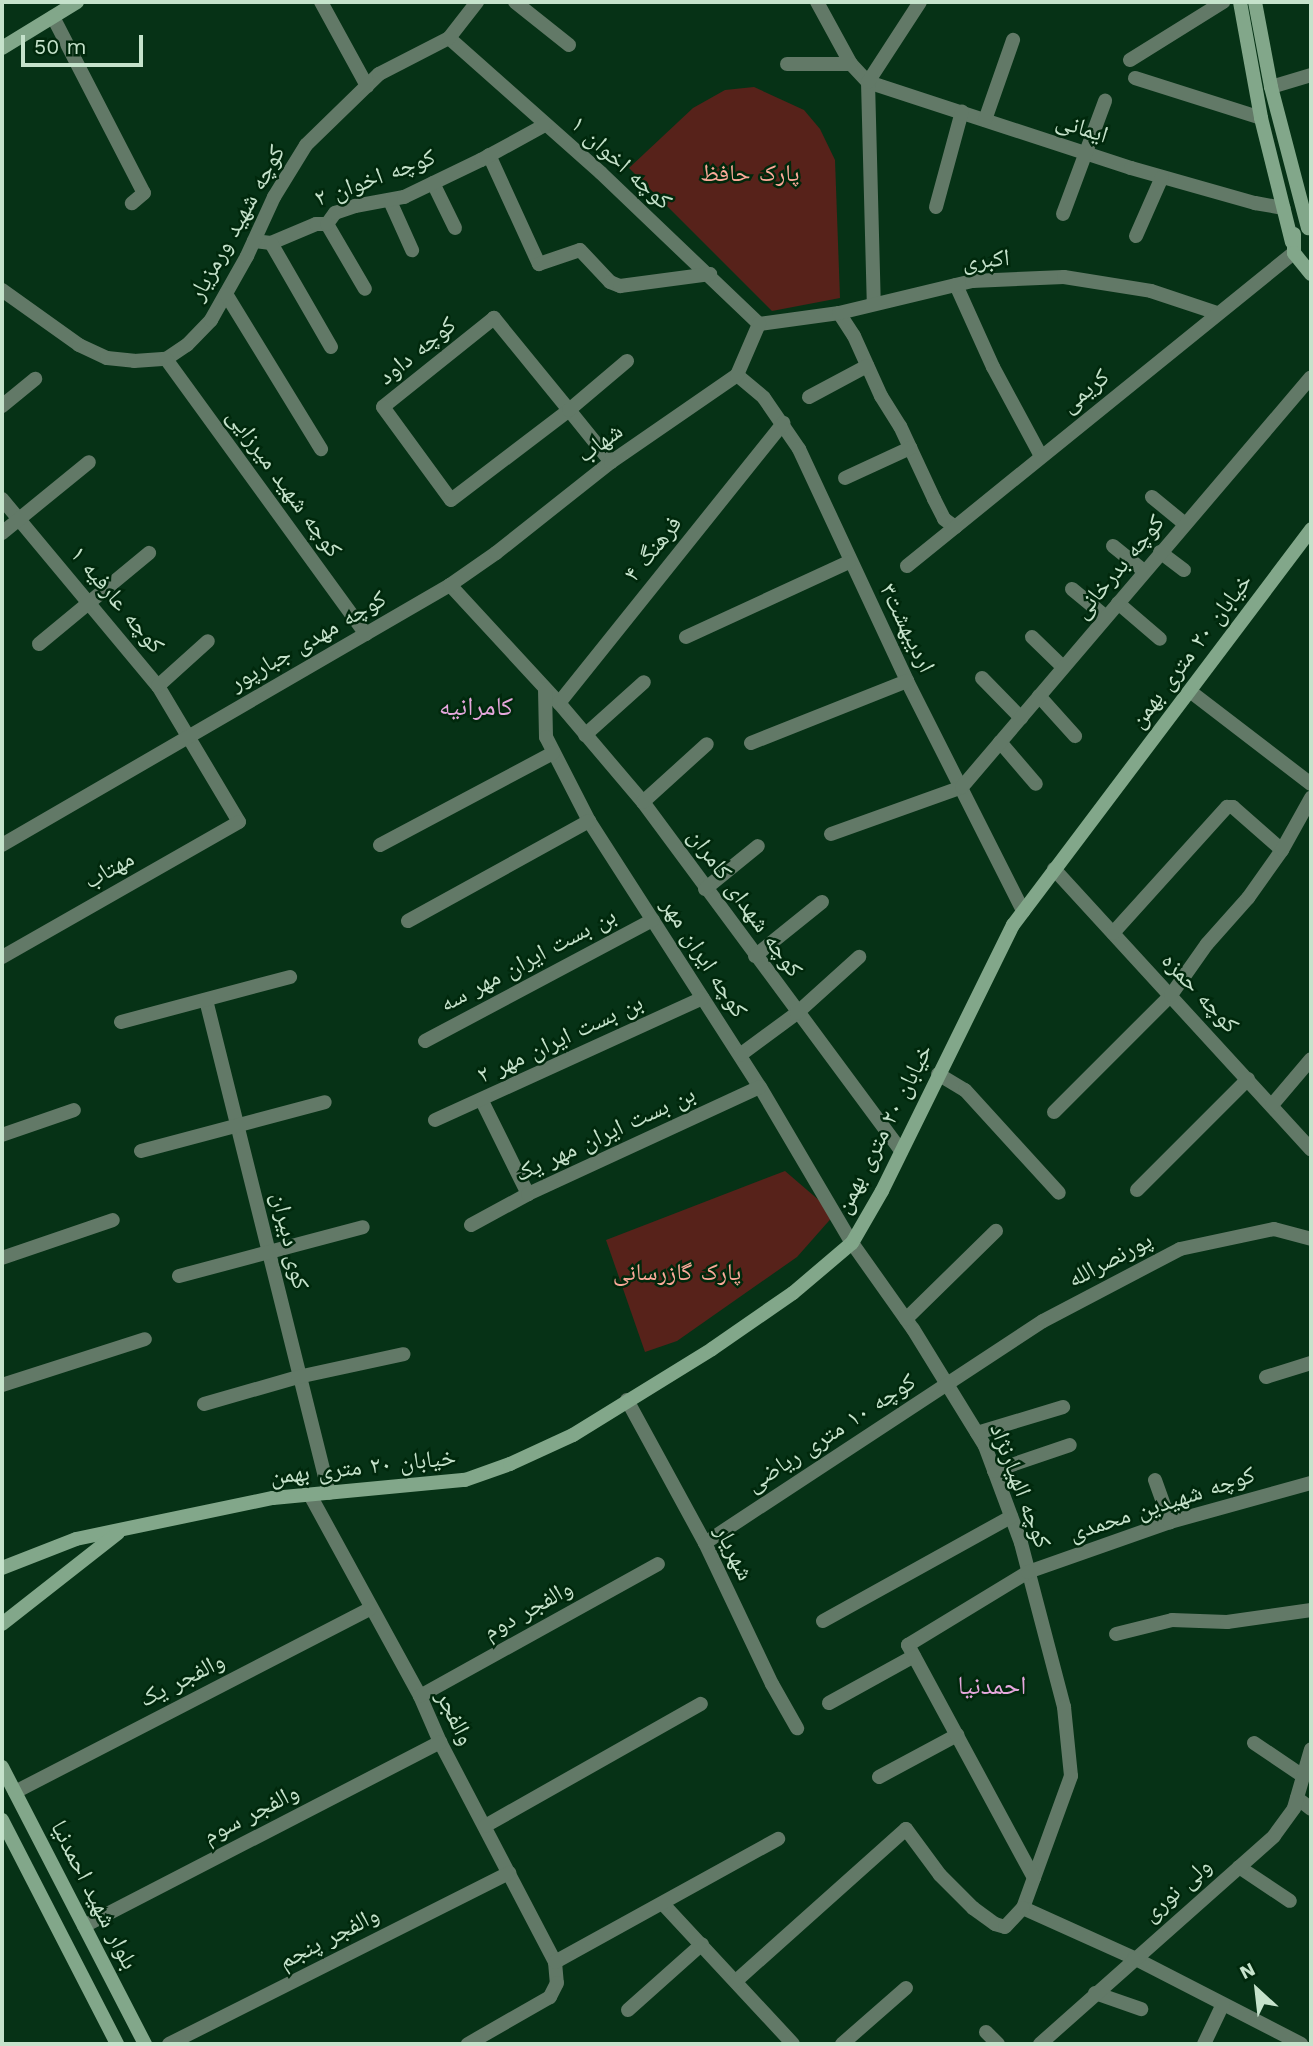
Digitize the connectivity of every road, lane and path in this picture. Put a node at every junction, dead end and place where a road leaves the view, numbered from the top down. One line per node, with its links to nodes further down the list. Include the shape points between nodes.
1 (77, 2): 10 (street)
2 (321, 2): 21 (street)
3 (477, 2): 11 (street)
4 (515, 2): 13 (street)
5 (817, 2): 17 (street)
6 (920, 2): 20 (street)
7 (1223, 2): 15 (street)
8 (1240, 2): 25 (street)
9 (1255, 2): 22 (street)
10 (53, 17): 14 (street); 33 (street, via 144,193)
11 (449, 38): 21 (street, کوچه شهید ورمزیار, via 402,60); 27 (street, کوچه اخوان ۱)
12 (1013, 40): 26 (street)
13 (569, 45)
14 (2, 48)
15 (1130, 60)
16 (787, 64): 17 (street)
17 (851, 64): 20 (street)
18 (1311, 75): 22 (street)
19 (1135, 78): 25 (street)
20 (868, 82): 24 (street, ایمانی); 51 (street)
21 (367, 86): 41 (street, کوچه شهید ورمزیار, via 306,145)
22 (1271, 87): 39 (street)
23 (1105, 101): 28 (street)
24 (962, 111): 26 (street, ایمانی); 34 (street)
25 (1261, 118): 35 (street)
26 (985, 120): 28 (street, ایمانی)
27 (545, 125): 29 (street, کوچه اخوان ۲); 45 (street, کوچه اخوان ۱)
28 (1084, 152): 30 (street, ایمانی); 36 (street)
29 (489, 155): 31 (street, کوچه اخوان ۲); 45 (street, via 539,264 580,250 610,282 620,286)
30 (1162, 177): 35 (street, ایمانی); 40 (street)
31 (433, 183): 32 (street, کوچه اخوان ۲); 38 (street)
32 (390, 201): 37 (street, کوچه اخوان ۲, via 380,199 335,213); 44 (street)
33 (132, 203)
34 (936, 207)
35 (1284, 208): 43 (street)
36 (1063, 214)
37 (327, 224): 42 (street, کوچه اخوان ۲, via 316,224); 48 (street)
38 (455, 228)
39 (1310, 229): 43 (street, via 1296,228)
40 (1136, 236)
41 (254, 241): 42 (street, کوچه اخوان ۲); 50 (street, کوچه شهید ورمزیار)
42 (271, 243): 55 (street)
43 (1293, 248): 46 (street); 53 (street, کریمی)
44 (411, 250)
45 (710, 274): 54 (street, کوچه اخوان ۱)
46 (1311, 274)
47 (956, 285): 51 (street, اکبری); 53 (street, اکبری, via 1064,277 1151,292); 68 (street)
48 (365, 289)
49 (2, 290): 56 (street, via 79,345 107,358)
50 (226, 294): 56 (street, کوچه شهید ورمزیار, via 211,320); 67 (street)
51 (874, 304): 52 (street, اکبری)
52 (839, 313): 54 (street, اکبری); 58 (street)
53 (1217, 313): 68 (street, کریمی)
54 (759, 324): 59 (street)
55 (331, 347)
56 (166, 359): 91 (street, کوچه شهید میرزایی)
57 (627, 361): 64 (street)
58 (867, 366): 62 (street); 66 (street)
59 (737, 375): 65 (street, اردیبهشت۳, via 764,398); 70 (street, شهاب)
60 (1311, 377): 75 (street, کوچه بدرخانی)
61 (35, 379): 63 (street)
62 (810, 397)
63 (2, 406)
64 (569, 410): 64 (street, کوچه داود, via 494,318 383,407 452,500); 70 (street, کوچه داود)
65 (783, 423): 82 (street, اردیبهشت۳, via 821,492); 105 (street, فرهنگ ۴)
66 (910, 448): 71 (street); 76 (street, via 939,509)
67 (321, 449)
68 (1041, 456): 76 (street, کریمی)
69 (89, 462): 74 (street)
70 (611, 462): 86 (street, شهاب)
71 (845, 478)
72 (1152, 497): 75 (street)
73 (2, 499): 74 (street, کوچه عارفیه ۱)
74 (18, 519): 78 (street); 88 (street, کوچه عارفیه ۱)
75 (1185, 524): 80 (street, کوچه بدرخانی)
76 (955, 527): 83 (street, کریمی)
77 (1311, 529): 103 (street, خیابان ۲۰ متری بهمن)
78 (2, 533)
79 (1113, 546): 85 (street)
80 (1160, 552): 84 (street); 85 (street, کوچه بدرخانی)
81 (149, 553): 88 (street)
82 (849, 562): 92 (street); 99 (street, اردیبهشت۳)
83 (907, 566)
84 (1184, 570)
85 (1144, 571): 89 (street, کوچه بدرخانی)
86 (450, 585): 91 (street, کوچه مهدی جبارپور); 102 (street, کوچه شهدای کامران)
87 (1072, 589): 90 (street)
88 (89, 603): 96 (street); 101 (street, کوچه عارفیه ۱)
89 (1118, 603): 90 (street, کوچه بدرخانی); 94 (street)
90 (1105, 617): 97 (street, کوچه بدرخانی)
91 (366, 634): 108 (street, کوچه مهدی جبارپور)
92 (686, 637)
93 (1032, 637): 97 (street)
94 (1160, 639)
95 (208, 641): 101 (street)
96 (39, 644)
97 (1063, 667): 104 (street, کوچه بدرخانی)
98 (982, 678): 106 (street)
99 (907, 681): 110 (street); 116 (street, اردیبهشت۳)
100 (644, 682): 107 (street)
101 (158, 686): 108 (street, کوچه عارفیه ۱)
102 (545, 689): 105 (street, کوچه شهدای کامران); 113 (street, کوچه ایران مهر, via 547,737)
103 (1191, 692): 115 (street); 126 (street, خیابان ۲۰ متری بهمن)
104 (1039, 696): 106 (street, کوچه بدرخانی); 109 (street)
105 (559, 703): 107 (street, کوچه شهدای کامران)
106 (1021, 718): 111 (street, کوچه بدرخانی)
107 (585, 735): 118 (street, کوچه شهدای کامران)
108 (189, 736): 120 (street, کوچه عارفیه ۱); 122 (street, کوچه مهدی جبارپور)
109 (1075, 736)
110 (751, 743)
111 (1000, 743): 114 (street); 116 (street, کوچه بدرخانی)
112 (707, 744): 118 (street)
113 (553, 753): 119 (street, کوچه ایران مهر); 123 (street)
114 (1036, 784)
115 (1311, 784)
116 (962, 787): 121 (street); 129 (street, اردیبهشت۳)
117 (1311, 798): 125 (street)
118 (643, 802): 127 (street, کوچه شهدای کامران)
119 (589, 821): 130 (street); 131 (street, کوچه ایران مهر)
120 (239, 822): 133 (street, مهتاب)
121 (831, 834)
122 (2, 845)
123 (380, 845)
124 (758, 846): 127 (street)
125 (1282, 850): 132 (street, via 1233,807 1227,807); 137 (street)
126 (1054, 869): 129 (street, خیابان ۲۰ متری بهمن); 132 (street, کوچه حمزه)
127 (705, 889): 134 (street, کوچه شهدای کامران)
128 (821, 902): 134 (street)
129 (1023, 911): 145 (street, خیابان ۲۰ متری بهمن)
130 (408, 920)
131 (653, 920): 138 (street, کوچه ایران مهر); 142 (street, بن بست ایران مهر سه)
132 (1113, 933): 137 (street, کوچه حمزه)
133 (2, 957)
134 (755, 957): 140 (street, کوچه شهدای کامران)
135 (859, 957): 140 (street)
136 (290, 976): 139 (street)
137 (1171, 995): 146 (street, کوچه حمزه); 152 (street)
138 (703, 998): 143 (street, کوچه ایران مهر); 148 (street, ۲ بن بست ایران مهر)
139 (206, 1000): 141 (street); 154 (street, کوی دبیران)
140 (797, 1013): 143 (street); 158 (street, کوچه شهدای کامران)
141 (121, 1022)
142 (425, 1041)
143 (740, 1055): 147 (street, کوچه ایران مهر)
144 (1311, 1059): 150 (street)
145 (938, 1074): 158 (street, خیابان ۲۰ متری بهمن); 160 (street, via 965,1090)
146 (1248, 1079): 150 (street, کوچه حمزه); 159 (street)
147 (760, 1087): 161 (street, بن بست ایران مهر یک); 167 (street, کوچه ایران مهر)
148 (482, 1101): 153 (street, ۲ بن بست ایران مهر); 161 (street)
149 (325, 1102): 154 (street)
150 (1272, 1105): 156 (street, کوچه حمزه)
151 (74, 1110): 155 (street)
152 (1054, 1112)
153 (435, 1120)
154 (238, 1124): 157 (street); 168 (street, کوی دبیران)
155 (2, 1135)
156 (1311, 1149)
157 (141, 1150)
158 (901, 1151): 167 (street, خیابان ۲۰ متری بهمن)
159 (1138, 1190)
160 (1059, 1193)
161 (527, 1194): 163 (street, بن بست ایران مهر یک)
162 (113, 1220): 169 (street)
163 (471, 1225)
164 (363, 1227): 168 (street)
165 (996, 1231): 171 (street)
166 (1311, 1239): 177 (street, پورنصرالله, via 1274,1230 1180,1249 1043,1321)
167 (852, 1243): 171 (street, کوچه الهیارنژاد); 179 (street, خیابان ۲۰ متری بهمن, via 793,1293)
168 (270, 1251): 170 (street); 175 (street, کوی دبیران)
169 (2, 1258)
170 (179, 1276)
171 (906, 1319): 177 (street, کوچه الهیارنژاد)
172 (145, 1339): 178 (street)
173 (404, 1354): 175 (street)
174 (1311, 1363): 176 (street)
175 (298, 1377): 180 (street); 187 (street, کوی دبیران)
176 (1266, 1377)
177 (947, 1384): 182 (street, کوچه الهیارنژاد); 192 (street, کوچه ۱۰ متری ریاضی)
178 (2, 1385)
179 (627, 1400): 187 (street, خیابان ۲۰ متری بهمن, via 573,1436 465,1480); 192 (street, شهریار)
180 (204, 1404)
181 (1063, 1407): 182 (street)
182 (977, 1433): 184 (street, کوچه الهیارنژاد)
183 (1070, 1445): 184 (street)
184 (994, 1471): 189 (street, کوچه الهیارنژاد)
185 (1155, 1480): 190 (street)
186 (1311, 1483): 190 (street, کوچه شهیدین محمدی)
187 (329, 1493): 188 (street, خیابان ۲۰ متری بهمن)
188 (310, 1495): 191 (street, خیابان ۲۰ متری بهمن, via 273,1498); 196 (street, والفجر)
189 (1011, 1517): 195 (street, کوچه الهیارنژاد); 198 (street)
190 (1170, 1522): 195 (street, کوچه شهیدین محمدی)
191 (122, 1530): 194 (street, via 76,1539); 199 (street, خیابان ۲۰ متری بهمن)
192 (705, 1543): 205 (street, شهریار)
193 (658, 1564): 202 (street, والفجر دوم)
194 (2, 1568)
195 (1028, 1572): 201 (street, کوچه شهیدین محمدی, via 908,1646); 221 (street, کوچه الهیارنژاد, via 1064,1707 1071,1776)
196 (370, 1609): 202 (street, والفجر); 213 (street, والفجر یک)
197 (1311, 1610): 200 (street, via 1227,1622 1172,1620)
198 (822, 1621)
199 (2, 1624)
200 (1116, 1634)
201 (914, 1656): 203 (street); 206 (street)
202 (420, 1696): 207 (street, والفجر)
203 (829, 1703)
204 (701, 1704): 217 (street)
205 (797, 1728)
206 (957, 1735): 212 (street); 221 (street)
207 (440, 1742): 217 (street, والفجر); 225 (street, والفجر سوم)
208 (1254, 1743): 211 (street)
209 (1311, 1749): 211 (street, ولی نوری)
210 (2, 1767): 213 (street, بلوار شهید احمدنیا)
211 (1303, 1776): 214 (street, ولی نوری)
212 (879, 1777)
213 (15, 1792): 225 (street, بلوار شهید احمدنیا)
214 (1297, 1798): 215 (street); 219 (street, ولی نوری, via 1275,1836)
215 (1311, 1809)
216 (2, 1821): 236 (street, بلوار شهید احمدنیا)
217 (485, 1826): 220 (street, والفجر)
218 (778, 1839): 223 (street)
219 (1239, 1867): 222 (street); 227 (street, ولی نوری)
220 (509, 1873): 228 (street, والفجر); 238 (street, والفجر پنجم)
221 (1034, 1878): 224 (street)
222 (1290, 1901)
223 (663, 1904): 226 (street); 228 (street)
224 (1023, 1908): 227 (street); 229 (street, via 1005,1927 995,1924 940,1875 906,1829)
225 (84, 1926): 237 (street, بلوار شهید احمدنیا)
226 (702, 1944): 229 (street); 234 (street)
227 (1134, 1958): 231 (street, ولی نوری); 232 (street)
228 (555, 1962): 239 (street, via 557,1983 550,1997)
229 (736, 1981): 240 (street)
230 (906, 1987): 241 (street)
231 (1095, 1993): 233 (street); 243 (street, ولی نوری)
232 (1223, 2004): 244 (street); 245 (street)
233 (1141, 2009)
234 (628, 2010)
235 (986, 2032): 242 (street)
236 (117, 2044)
237 (145, 2044)
238 (169, 2044)
239 (468, 2044)
240 (793, 2044)
241 (842, 2044)
242 (998, 2044)
243 (1040, 2044)
244 (1204, 2044)
245 (1301, 2044)

